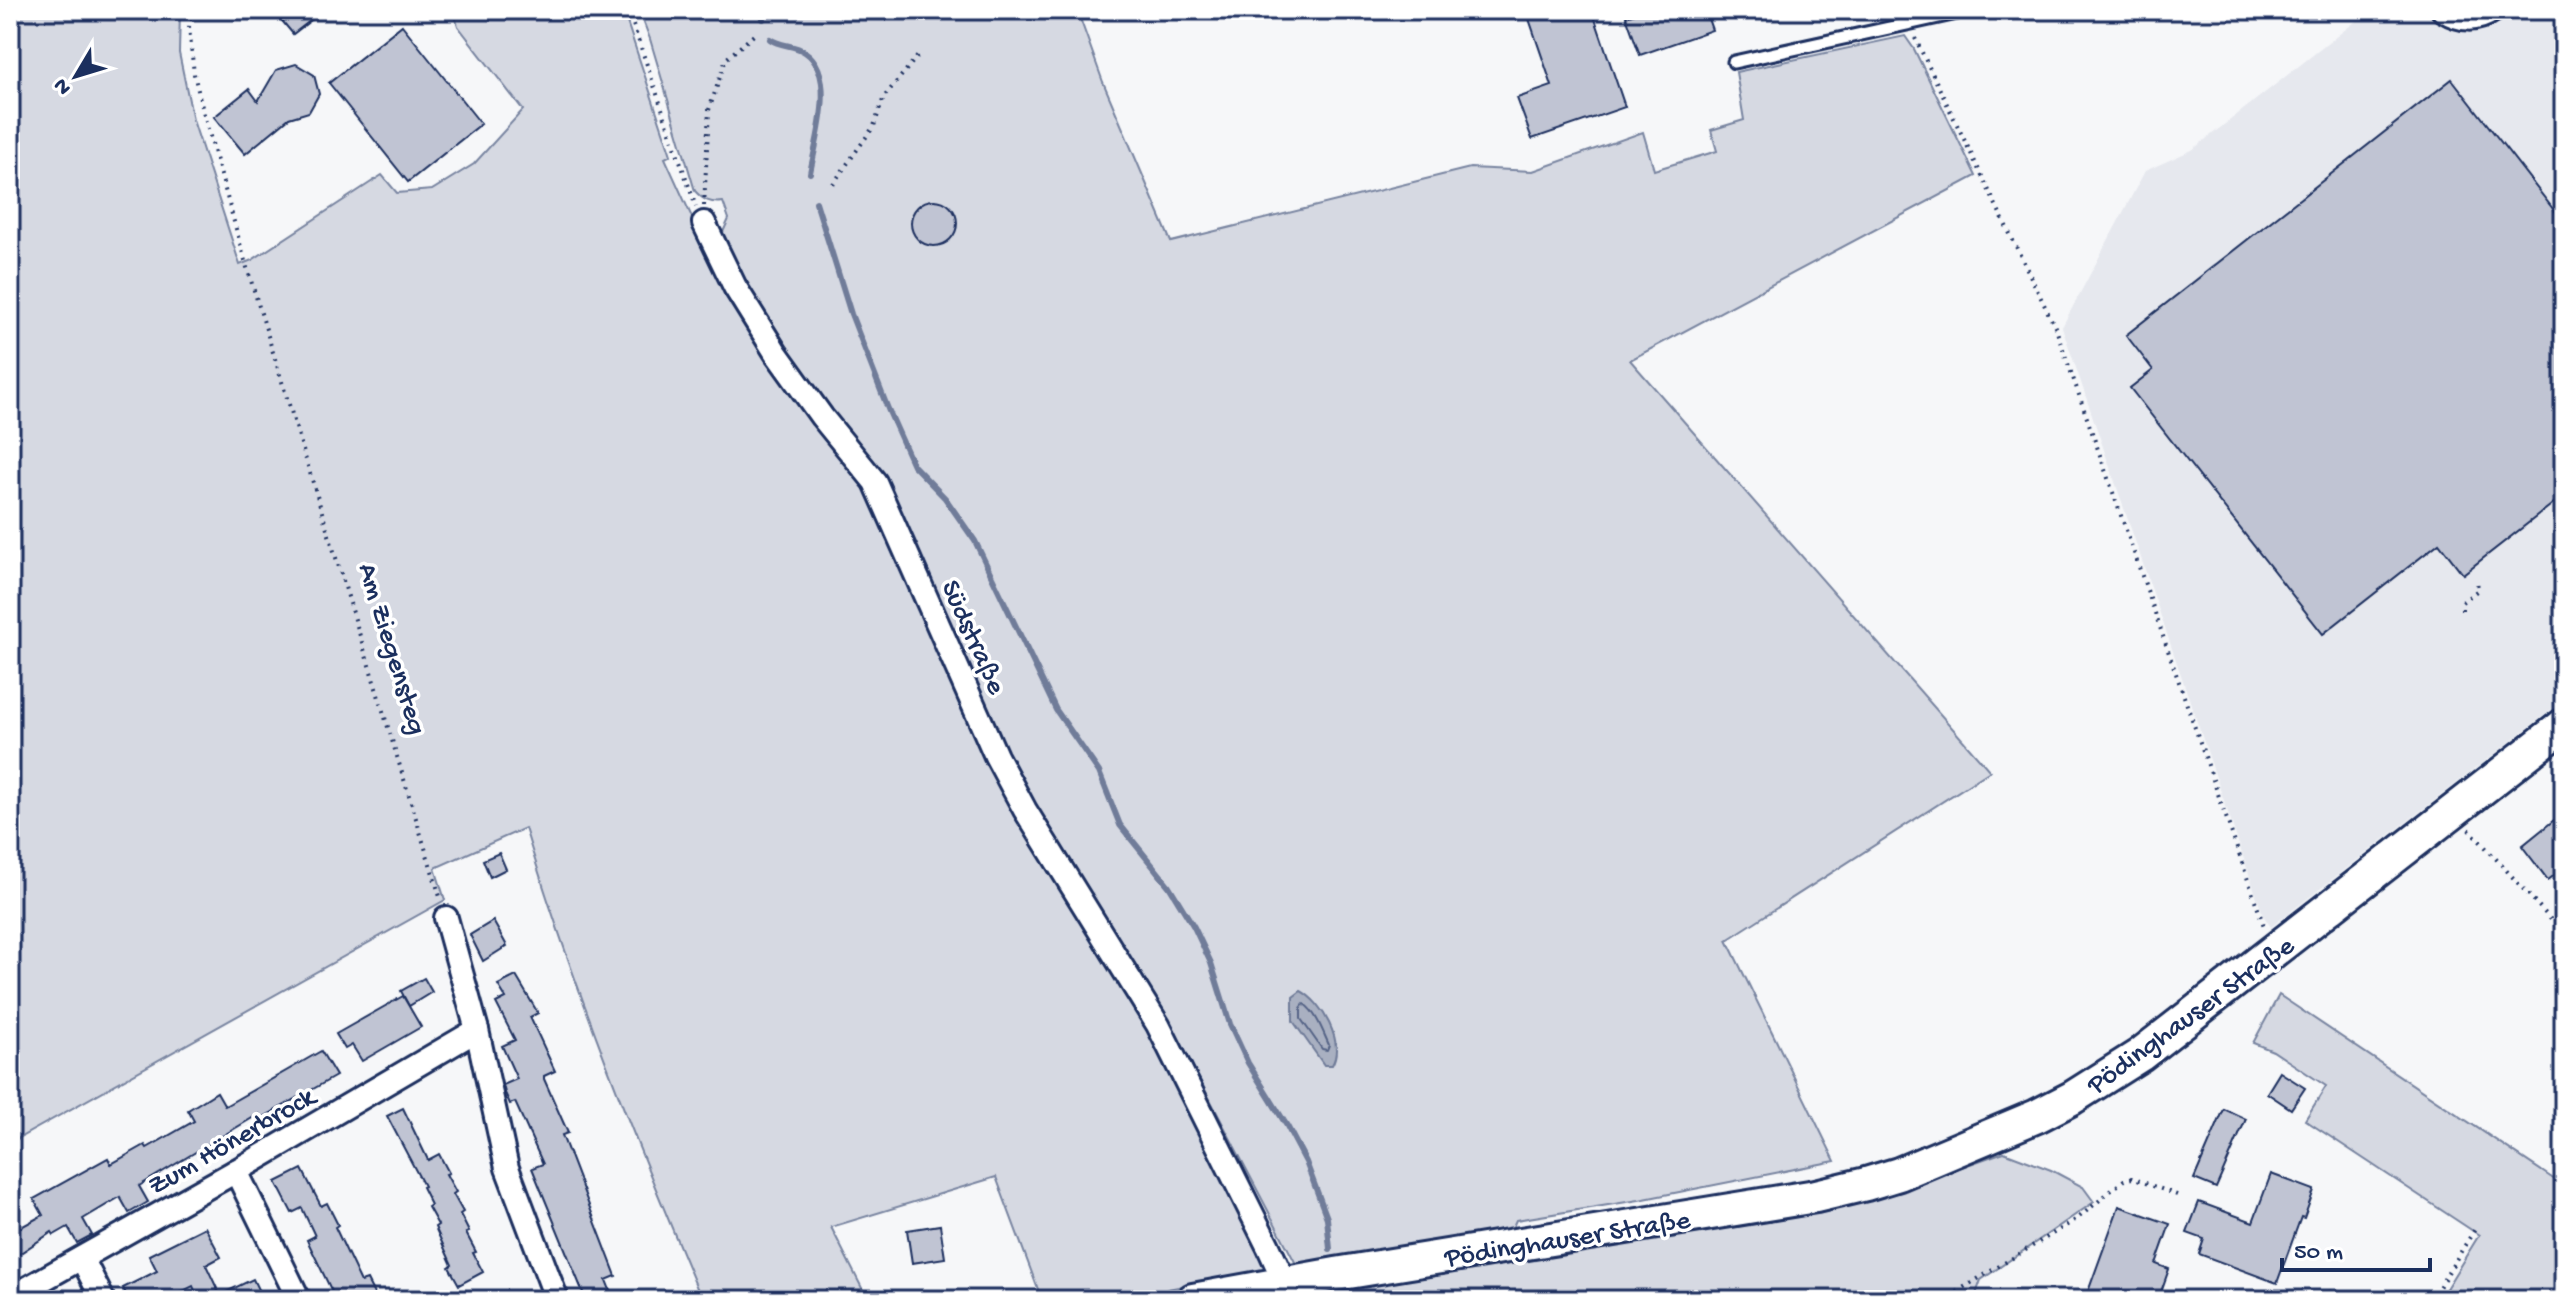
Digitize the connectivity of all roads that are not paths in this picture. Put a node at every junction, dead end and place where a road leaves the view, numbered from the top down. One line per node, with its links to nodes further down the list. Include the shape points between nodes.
1 (1971, 10): 4 (lane)
2 (2443, 10): 3 (street, via 2473,19)
3 (2494, 10)
4 (1734, 62)
5 (704, 223): 11 (street, Südstraße, via 776,353 875,482 996,756 1158,1025)
6 (2564, 725): 11 (main road, Pödinghauser Straße, via 2140,1055 2072,1098 2005,1131 1899,1174 1816,1196)
7 (446, 918): 8 (street)
8 (477, 1030): 9 (street, Zum Hönerbrock); 16 (street, via 507,1168)
9 (236, 1171): 10 (street, Zum Hönerbrock); 15 (street)
10 (82, 1258): 12 (street, Zum Hönerbrock); 14 (street)
11 (1285, 1283): 13 (main road, Pödinghauser Straße)
12 (10, 1298)
13 (1208, 1299)
14 (103, 1300)
15 (299, 1300)
16 (557, 1300)

